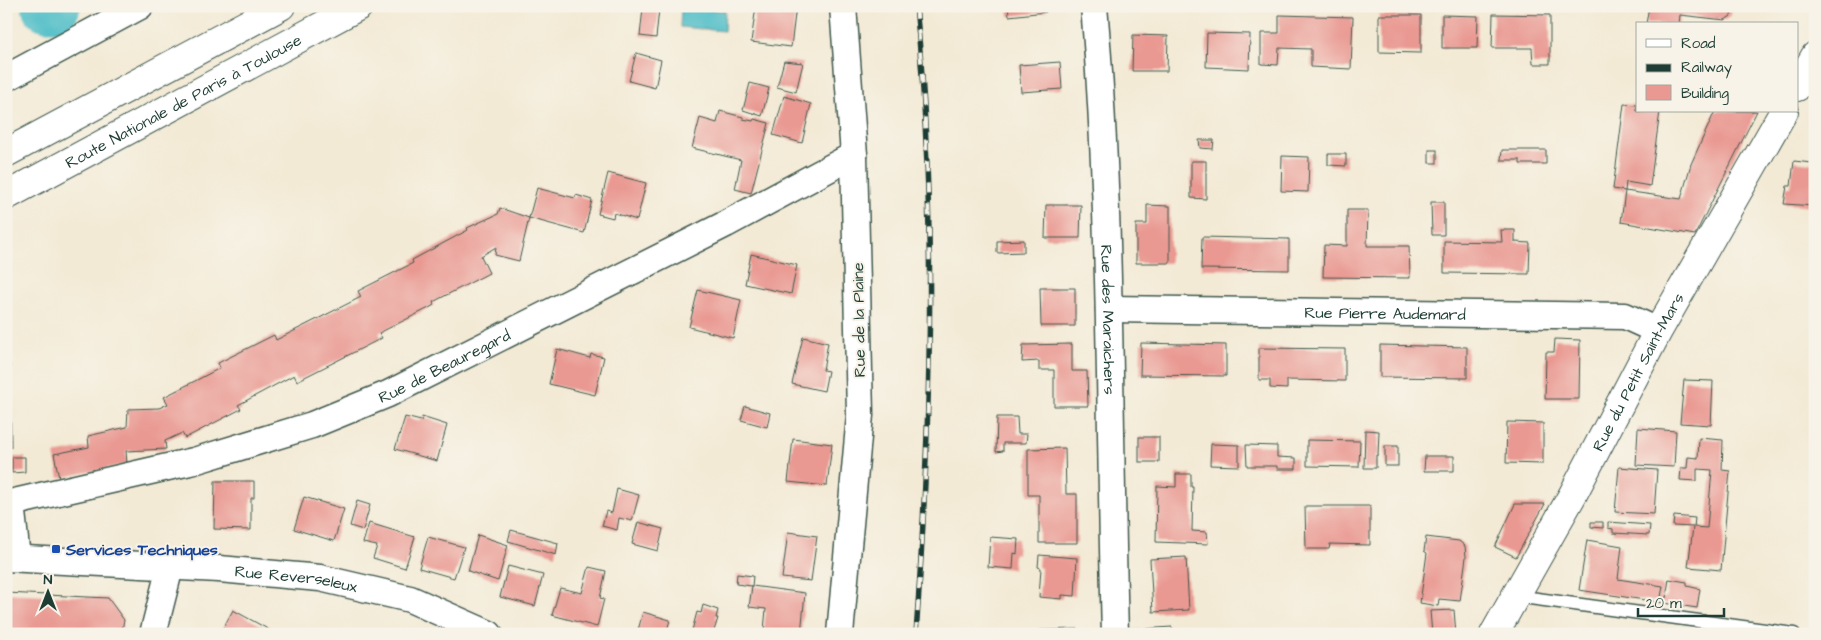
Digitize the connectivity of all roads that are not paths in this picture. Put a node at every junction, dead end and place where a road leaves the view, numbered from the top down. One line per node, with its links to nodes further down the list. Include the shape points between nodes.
1 (140, 6): 7 (street)
2 (281, 6): 10 (main road)
3 (359, 6): 12 (main road, Route Nationale de Paris à Toulouse)
4 (843, 6): 11 (street, Rue de la Plaine)
5 (1094, 6): 13 (street, Rue des Maraichers, via 1105,156)
6 (1815, 56): 8 (main road)
7 (6, 78)
8 (1798, 85)
9 (1783, 112): 14 (main road, Rue du Petit Saint-Mars)
10 (6, 153)
11 (854, 155): 15 (street, Rue de Beauregard, via 726,224 388,394 312,425 194,461); 21 (street, Rue de la Plaine, via 860,415)
12 (6, 196)
13 (1109, 309): 14 (street, Rue Pierre Audemard, via 1624,316); 22 (street, Rue des Maraichers)
14 (1658, 332): 18 (main road, Rue du Petit Saint-Mars)
15 (9, 503): 16 (street)
16 (12, 558): 17 (street, Rue Reverseleux)
17 (170, 566): 19 (street); 20 (street, Rue Reverseleux, via 320,578 410,599)
18 (1515, 596): 23 (main road, Rue du Petit Saint-Mars); 24 (lane)
19 (153, 634)
20 (489, 634)
21 (840, 634)
22 (1115, 634)
23 (1494, 634)
24 (1794, 634)

